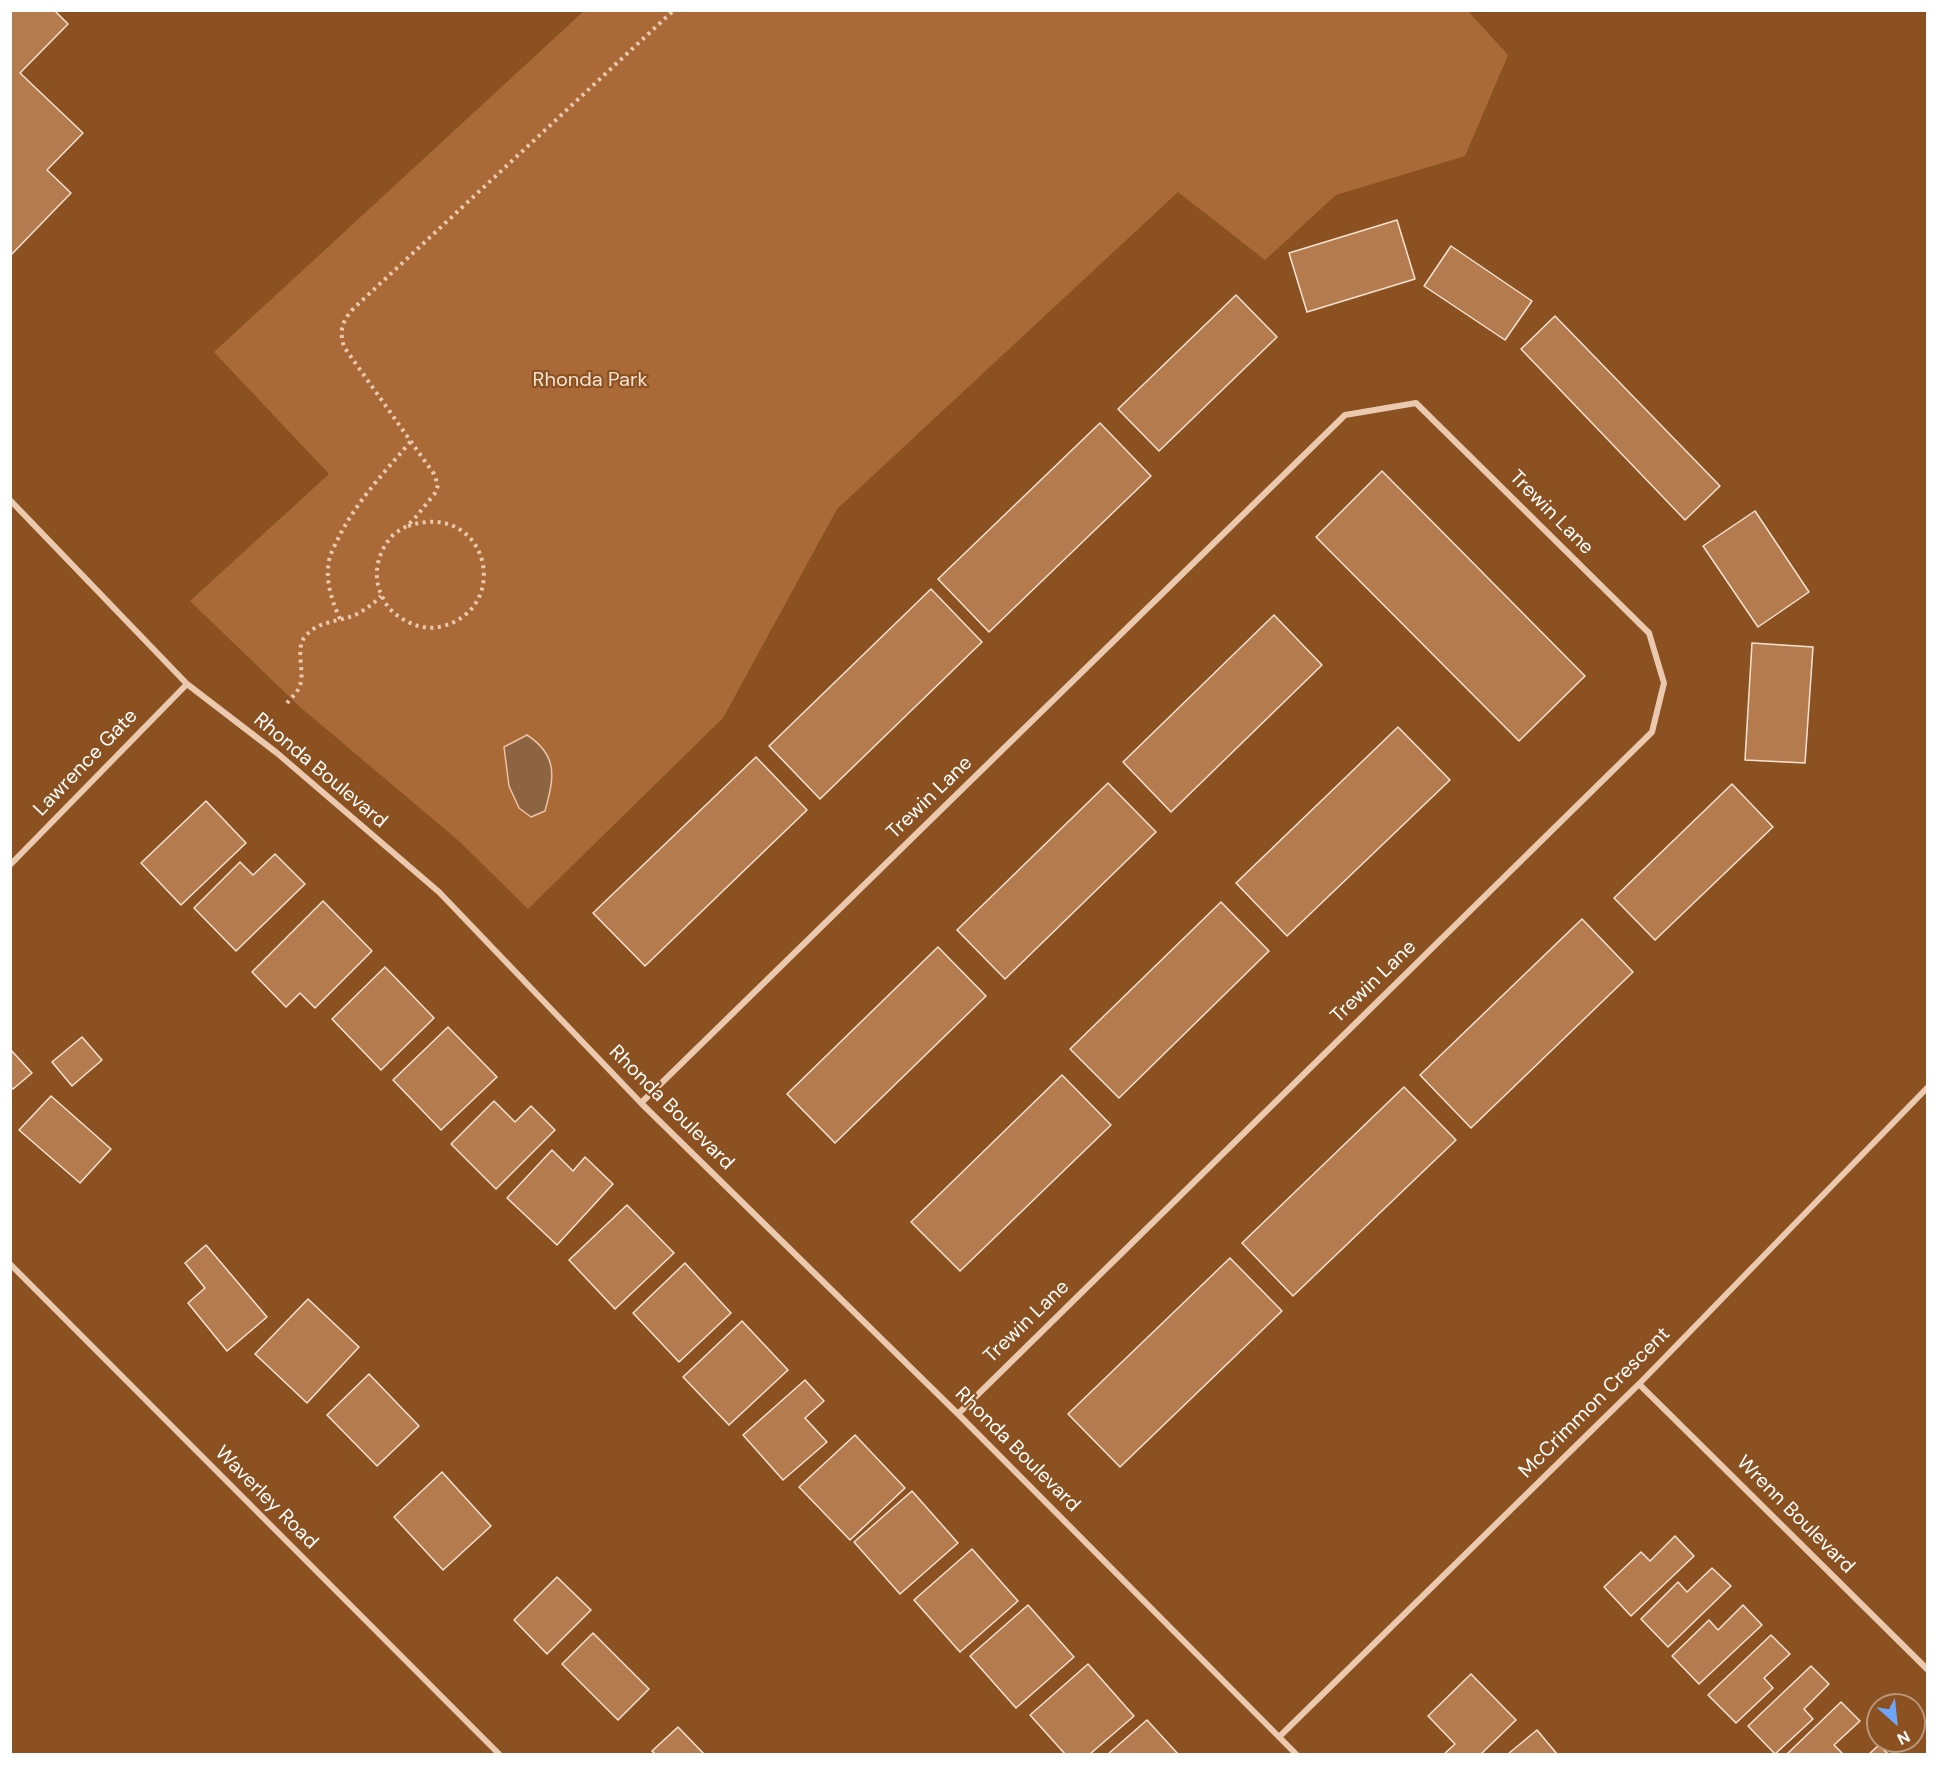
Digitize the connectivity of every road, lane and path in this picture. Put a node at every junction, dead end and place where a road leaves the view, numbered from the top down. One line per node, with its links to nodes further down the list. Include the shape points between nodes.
1 (674, 10): 2 (path, via 346,317 340,334 344,347)
2 (411, 441): 4 (path, via 438,485); 6 (path, via 361,499 329,559 331,599)
3 (10, 500): 7 (street, Rhonda Boulevard)
4 (408, 526): 5 (path, via 396,533 380,555 377,582); 5 (path, via 439,521 467,534 483,561 481,593 462,618 432,628 401,619)
5 (381, 596): 6 (path, via 366,609)
6 (340, 620): 8 (path, via 313,629 303,639 300,686)
7 (187, 684): 9 (street, Lawrence Gate); 11 (street, Rhonda Boulevard, via 277,753 439,892)
8 (287, 703)
9 (10, 865)
10 (1928, 1087): 13 (street, McCrimmon Crescent)
11 (641, 1103): 14 (street, Rhonda Boulevard); 14 (street, Trewin Lane, via 1346,415 1416,403 1649,633 1664,683 1652,732)
12 (10, 1264): 17 (street, Waverley Road)
13 (1639, 1384): 15 (street, Wrenn Boulevard); 16 (street, McCrimmon Crescent)
14 (958, 1414): 16 (street, Rhonda Boulevard)
15 (1928, 1670)
16 (1279, 1737): 18 (street, Rhonda Boulevard)
17 (499, 1755)
18 (1296, 1755)

